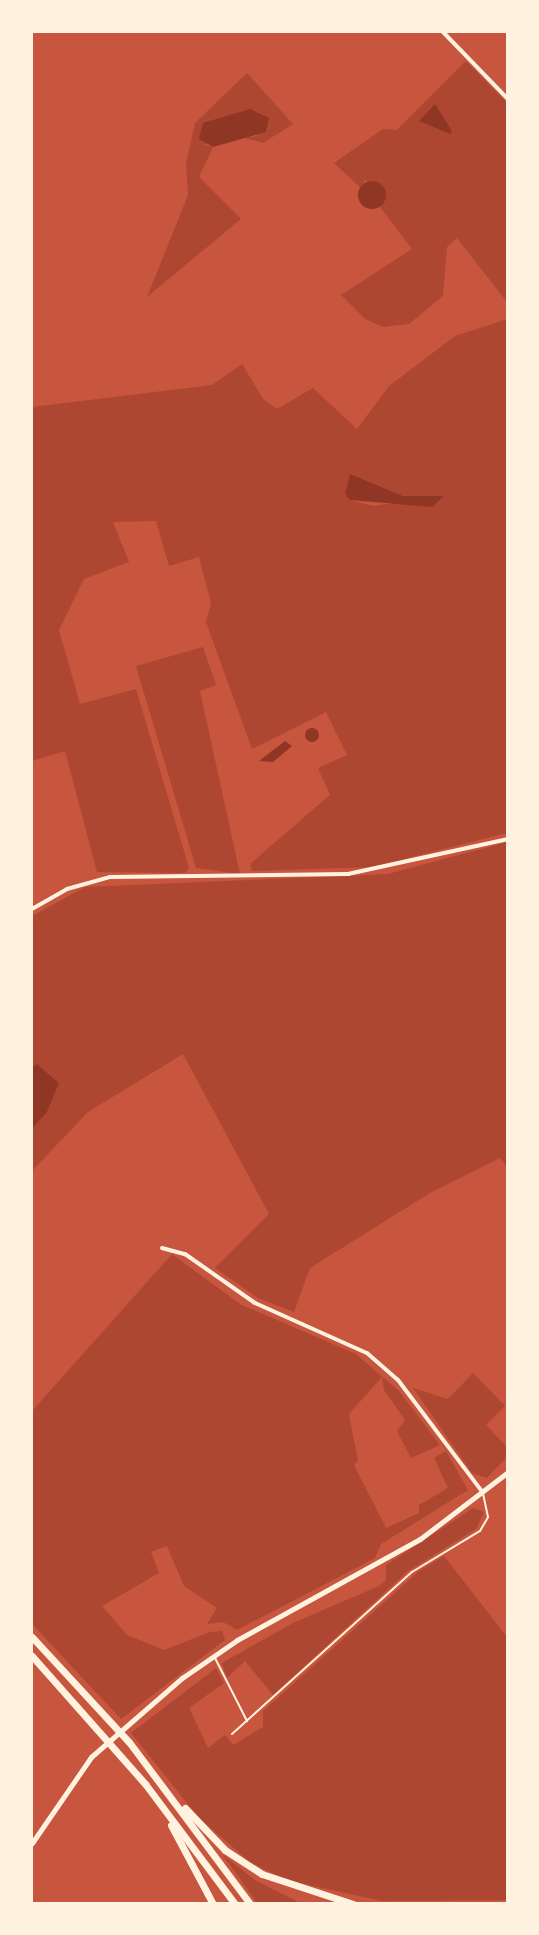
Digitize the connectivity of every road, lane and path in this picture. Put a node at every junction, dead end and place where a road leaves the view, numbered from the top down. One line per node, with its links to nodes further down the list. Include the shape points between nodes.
1 (443, 32): 2 (street)
2 (507, 99)
3 (507, 839): 4 (street, via 365,873 110,877 67,889)
4 (32, 909)
5 (162, 1248): 7 (street, via 185,1254 255,1304 368,1353 398,1380)
6 (507, 1472): 7 (main road)
7 (483, 1493): 10 (main road, via 420,1539); 11 (lane, via 488,1517 480,1531 412,1572)
8 (32, 1637): 13 (highway)
9 (32, 1656): 14 (highway)
10 (214, 1656): 11 (lane); 15 (main road, via 143,1709 91,1757)
11 (247, 1721): 12 (lane)
12 (232, 1734)
13 (155, 1775): 18 (highway); 19 (highway, via 225,1850 294,1888)
14 (146, 1785): 16 (highway, via 189,1852); 17 (highway)
15 (32, 1843)
16 (213, 1904)
17 (235, 1904)
18 (250, 1904)
19 (353, 1904)

